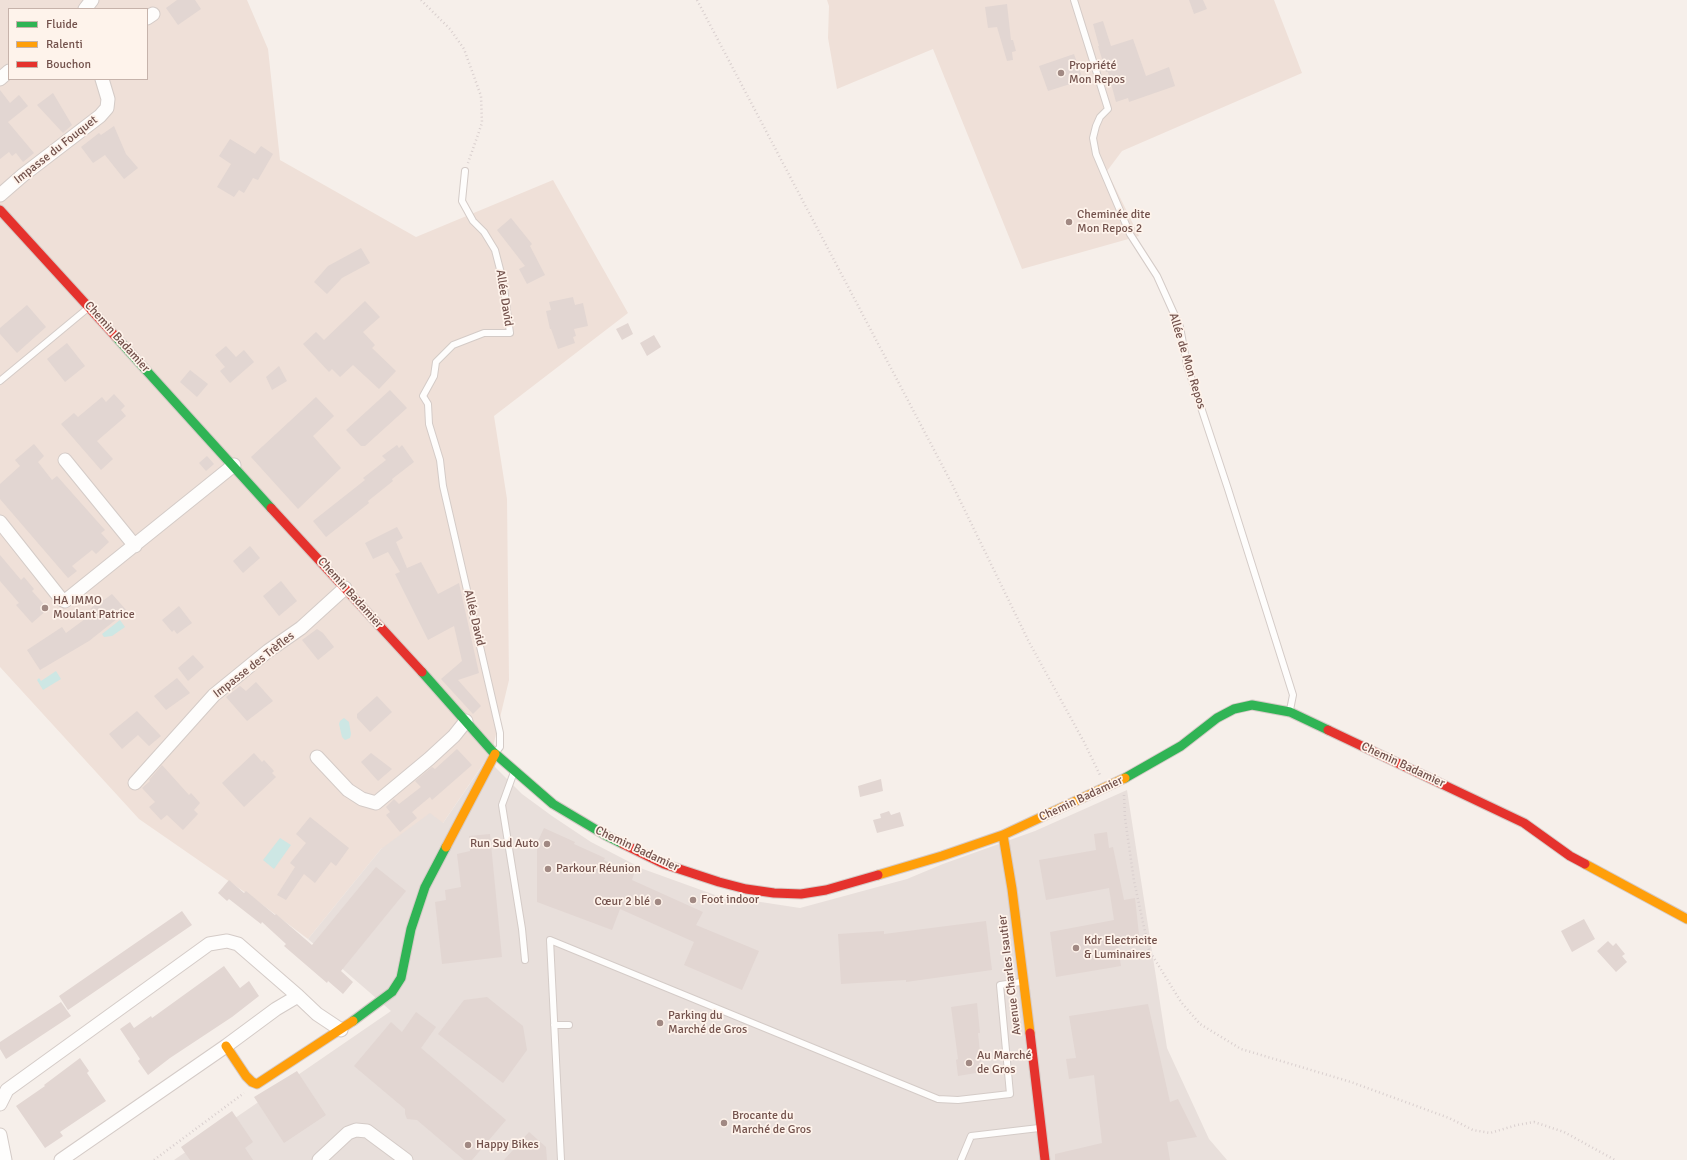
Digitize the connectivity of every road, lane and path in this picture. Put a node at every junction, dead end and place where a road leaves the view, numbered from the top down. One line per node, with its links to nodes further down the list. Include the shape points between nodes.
1 (92, 0): 5 (street)
2 (421, 0): 9 (path, via 450,30 464,49 481,96 482,123)
3 (697, 0): 26 (path, via 952,484 1029,642)
4 (1074, 0): 19 (lane, Allée de Mon Repos, via 1108,109 1096,126 1093,138 1096,154 1130,234 1157,276 1180,327 1187,365 1292,695)
5 (86, 8)
6 (8, 72): 7 (street)
7 (0, 79)
8 (102, 80): 10 (street, Impasse du Fouquet, via 108,99 107,108 100,116)
9 (465, 171): 21 (lane, Allée David, via 462,201 495,250 503,281 510,333 484,333 453,345 436,362 434,376 423,396 428,404 429,424 440,460 443,486 500,733 500,747)
10 (0, 195)
11 (0, 210): 12 (street, Chemin Badamier)
12 (89, 307): 13 (lane); 15 (street, Chemin Badamier)
13 (0, 381)
14 (65, 460): 17 (street)
15 (234, 465): 17 (street); 18 (street, Chemin Badamier)
16 (0, 522): 17 (street, via 65,601)
17 (135, 546)
18 (345, 588): 20 (street, Chemin Badamier); 25 (street, Impasse des Trèfles, via 306,624 214,695)
19 (1290, 712): 24 (street, Chemin Badamier, via 1252,705 1234,709 1217,718 1181,746); 28 (street, Chemin Badamier, via 1524,823 1570,856)
20 (466, 722): 21 (street, Chemin Badamier); 22 (street, via 454,736 376,803 362,799 348,790)
21 (496, 754): 23 (street, Chemin Badamier); 34 (street, via 425,887 411,929 401,978 392,992)
22 (317, 757)
23 (515, 770): 27 (street, Chemin Badamier, via 554,804 605,835 664,864 719,882 774,893 801,894 826,890 942,856); 29 (lane, via 502,805)
24 (1120, 781): 26 (street, Chemin Badamier); 48 (path, via 1124,789 1125,818 1134,881 1149,950 1181,1002 1200,1024 1241,1049 1351,1082 1449,1118 1473,1130 1490,1133 1517,1124 1534,1122 1564,1132)
25 (135, 783)
26 (1106, 788): 27 (street, Chemin Badamier)
27 (1002, 835): 30 (street, Avenue Charles Isautier, via 1012,889)
28 (1687, 919)
29 (525, 960)
30 (1023, 982): 32 (lane, via 1000,985 1010,1094 958,1100 938,1099 550,940); 38 (street, Avenue Charles Isautier)
31 (298, 996): 34 (street, via 317,1014); 35 (street); 37 (street, via 238,944 227,941 209,944 7,1090)
32 (554, 1025): 33 (lane); 45 (lane)
33 (569, 1025)
34 (341, 1030): 36 (street)
35 (226, 1046): 36 (street, via 246,1076); 41 (street)
36 (257, 1084): 42 (path)
37 (0, 1104)
38 (1041, 1128): 46 (lane, via 971,1136); 47 (street, Avenue Charles Isautier)
39 (0, 1135): 40 (street)
40 (5, 1160)
41 (61, 1160)
42 (154, 1160)
43 (319, 1160): 44 (street, via 348,1133 356,1130 367,1131)
44 (406, 1160)
45 (561, 1160)
46 (961, 1160)
47 (1045, 1160)
48 (1615, 1160)

